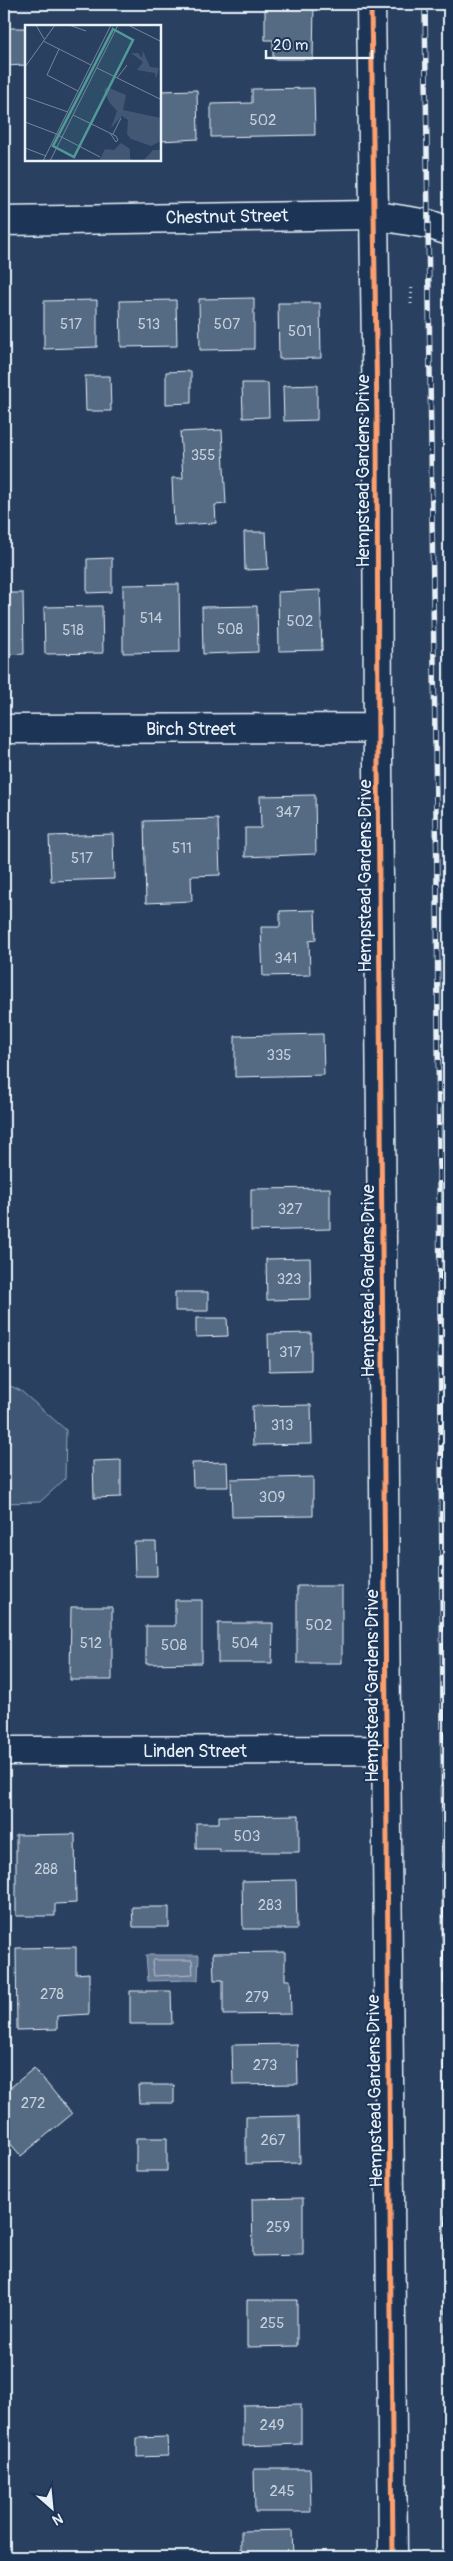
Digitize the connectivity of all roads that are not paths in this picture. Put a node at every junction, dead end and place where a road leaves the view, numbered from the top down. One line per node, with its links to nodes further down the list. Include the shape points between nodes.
1 (371, 4): 2 (street, Hempstead Gardens Drive)
2 (372, 215): 3 (street, Chestnut Street); 4 (street, Chestnut Street, via 428,224); 5 (street, Hempstead Gardens Drive, via 377,427)
3 (4, 221)
4 (449, 231)
5 (378, 728): 6 (street, Birch Street); 7 (street, Hempstead Gardens Drive)
6 (4, 729)
7 (386, 1750): 8 (street, Linden Street); 9 (street, Hempstead Gardens Drive)
8 (4, 1751)
9 (393, 2557)

